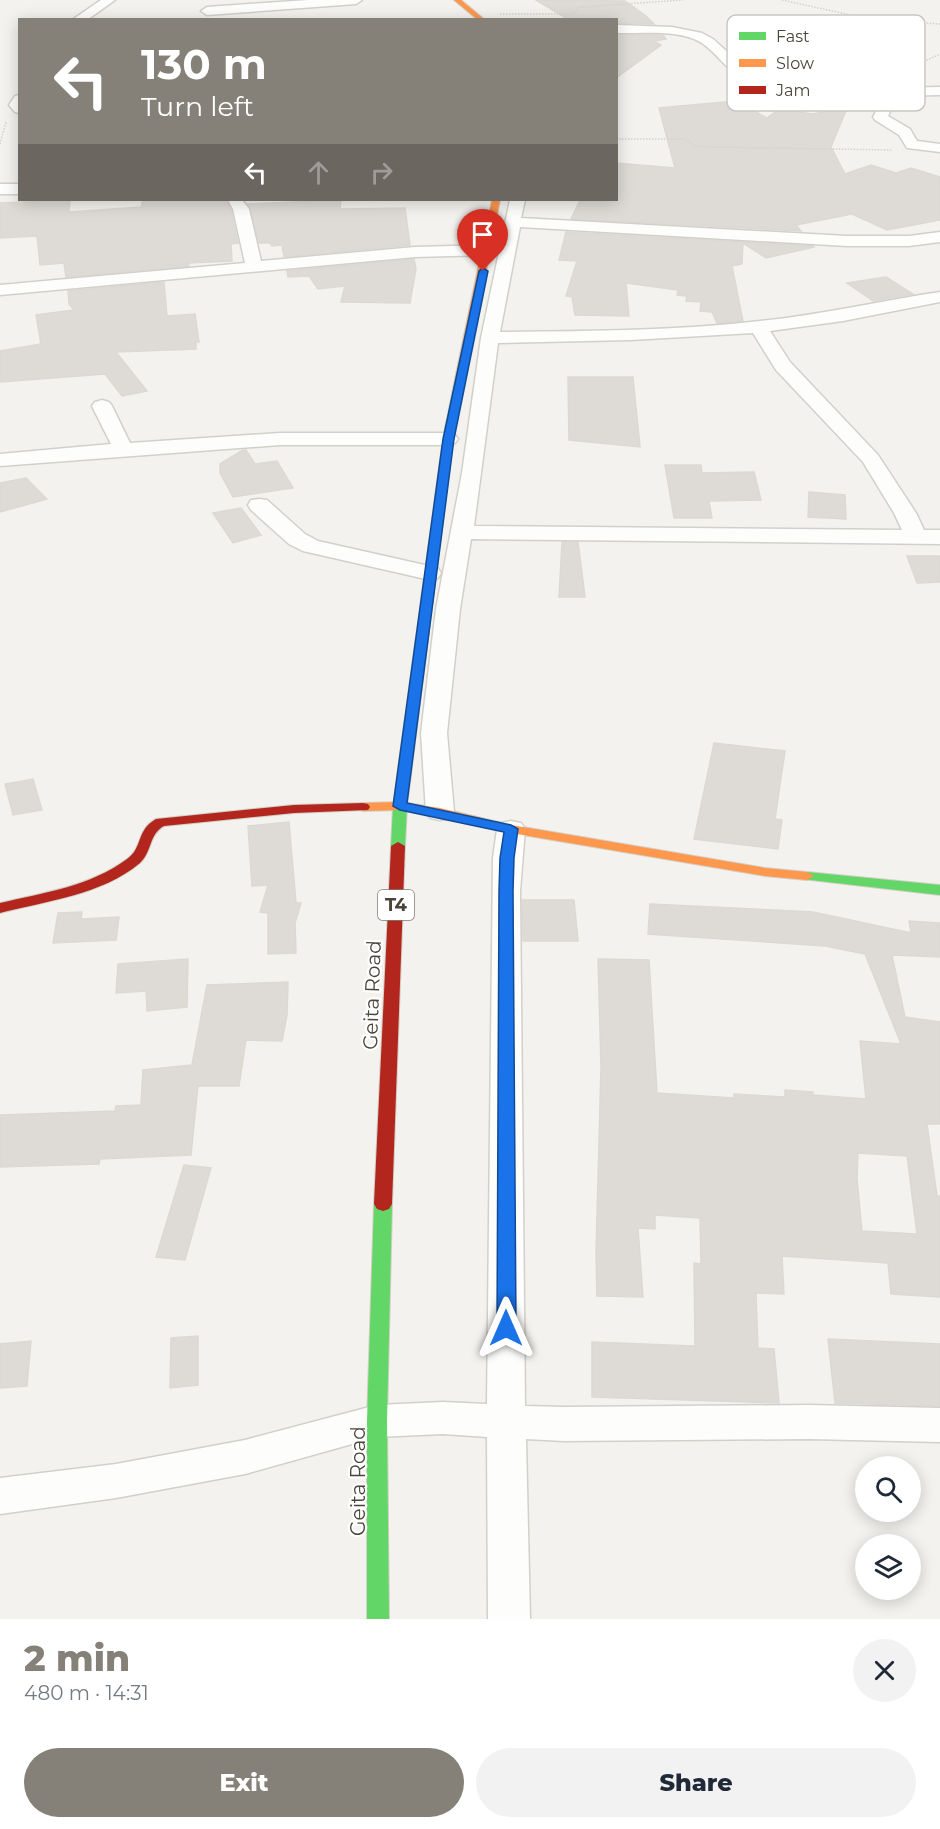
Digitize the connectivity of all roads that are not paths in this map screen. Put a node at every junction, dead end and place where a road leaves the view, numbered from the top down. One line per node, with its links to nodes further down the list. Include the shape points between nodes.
1 (109, 0): 6 (street)
2 (356, 0): 4 (street)
3 (457, 0): 5 (main road)
4 (205, 10)
5 (479, 17)
6 (81, 18)
7 (618, 29): 8 (street, via 698,36)
8 (727, 58)
9 (940, 91): 10 (street)
10 (925, 92)
11 (883, 111): 12 (street, via 880,117 904,132 910,144)
12 (940, 148)
13 (0, 189): 14 (street)
14 (18, 189)
15 (236, 201): 21 (street)
16 (496, 201): 20 (main road, Geita Road / T4)
17 (517, 201): 18 (street)
18 (514, 222): 19 (street, via 847,241); 25 (street)
19 (940, 237)
20 (488, 250): 21 (street); 27 (main road, Geita Road / T4)
21 (254, 265): 22 (street)
22 (0, 290)
23 (940, 297): 24 (street)
24 (758, 327): 25 (street); 32 (street, via 783,366 871,459)
25 (490, 339): 31 (street)
26 (102, 406): 28 (street)
27 (448, 439): 28 (street, via 316,437); 34 (main road, Geita Road / T4)
28 (123, 448): 29 (street)
29 (0, 460)
30 (259, 505): 34 (street, via 297,539 311,546)
31 (462, 532): 32 (street); 36 (street, via 448,609 434,733)
32 (915, 536): 33 (street)
33 (940, 537)
34 (430, 573): 35 (main road, Geita Road / T4)
35 (400, 806): 36 (main road); 39 (main road, via 294,809 161,822 146,831 141,855 125,868); 41 (main road, Geita Road / T4)
36 (440, 812): 37 (main road)
37 (511, 829): 38 (main road, via 765,872); 40 (street, via 506,891)
38 (940, 890)
39 (0, 908)
40 (506, 1420): 41 (street); 42 (street, via 564,1424); 45 (street)
41 (377, 1421): 43 (street, via 245,1457 116,1481); 44 (main road, Geita Road / T4)
42 (940, 1425)
43 (0, 1496)
44 (378, 1619)
45 (509, 1619)

